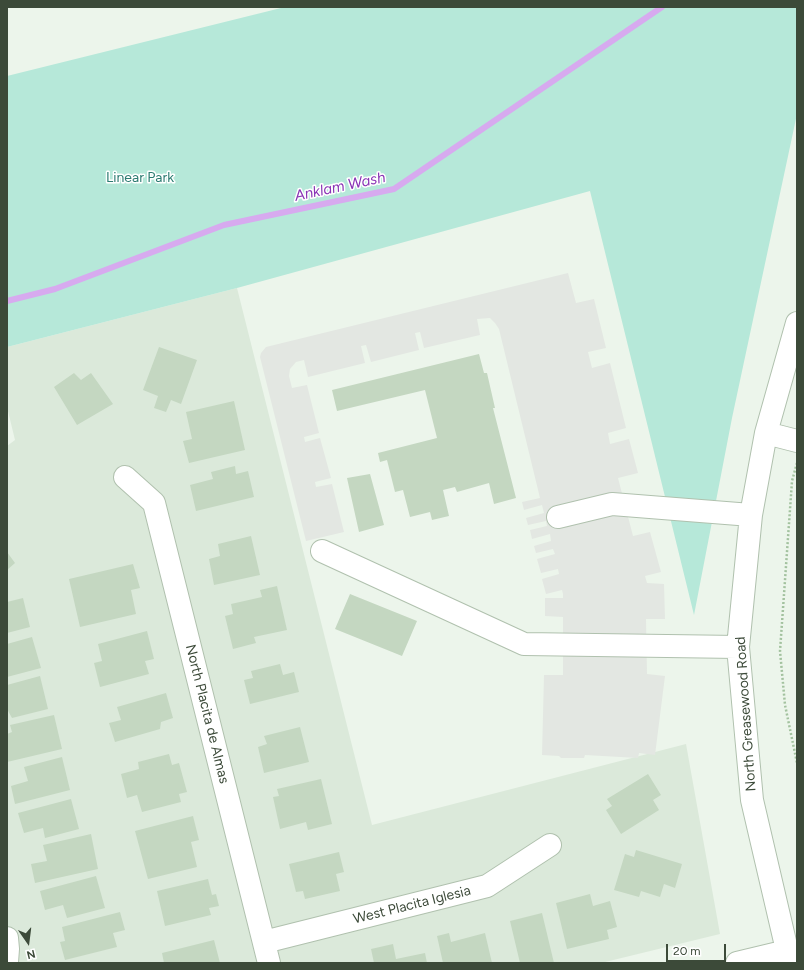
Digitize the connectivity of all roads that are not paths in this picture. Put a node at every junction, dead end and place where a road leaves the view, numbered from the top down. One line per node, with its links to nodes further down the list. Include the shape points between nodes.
1 (797, 323): 2 (street, North Greasewood Road)
2 (766, 433): 3 (street); 5 (street, North Greasewood Road)
3 (797, 441)
4 (125, 477): 11 (street, North Placita de Almas, via 154,503)
5 (751, 515): 6 (street, via 612,504); 8 (street, North Greasewood Road)
6 (558, 517)
7 (322, 551): 8 (street, via 524,644)
8 (738, 647): 12 (street, North Greasewood Road, via 752,800)
9 (550, 845): 11 (street, West Placita Iglesia, via 487,886)
10 (7, 938): 13 (street)
11 (264, 942): 14 (street, North Placita de Almas)
12 (789, 957): 15 (street)
13 (7, 962)
14 (269, 963)
15 (737, 963)

